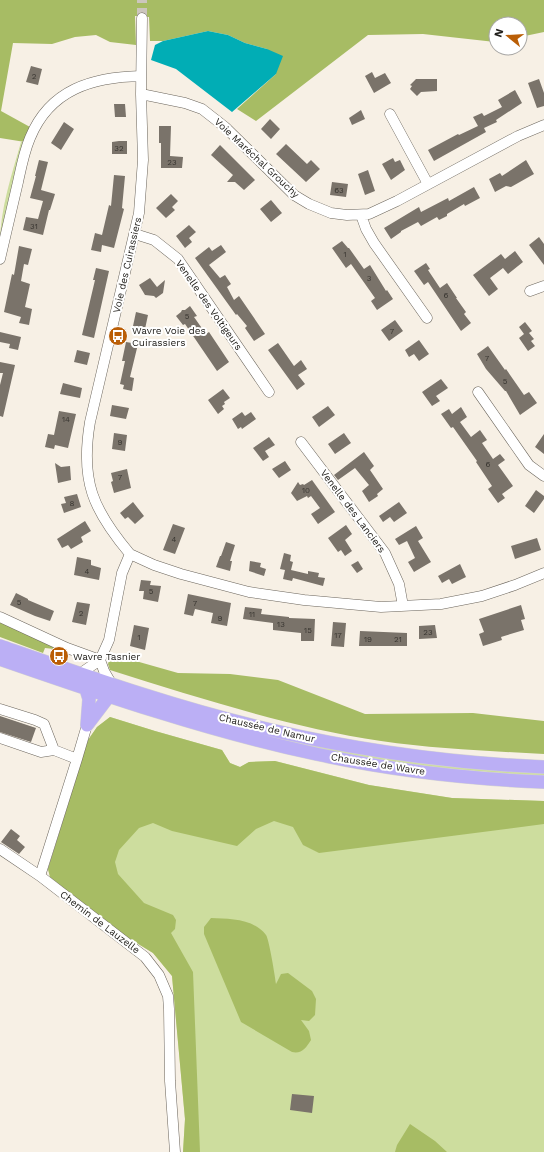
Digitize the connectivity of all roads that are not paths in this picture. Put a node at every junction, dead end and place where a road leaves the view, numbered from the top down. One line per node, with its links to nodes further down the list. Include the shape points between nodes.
1 (142, 18): 2 (street, Voie des Cuirassiers)
2 (141, 76): 3 (street, Voie des Cuirassiers); 9 (street, via 83,84 63,96 46,112 33,130 26,148)
3 (141, 94): 7 (street, Voie Maréchal Grouchy, via 202,109 225,127 294,195 331,212); 8 (street, Voie des Cuirassiers, via 143,168)
4 (390, 114): 6 (street)
5 (544, 125): 6 (street, Voie Maréchal Grouchy)
6 (428, 184): 7 (street, Voie Maréchal Grouchy, via 369,214)
7 (361, 215): 12 (street, via 374,243)
8 (135, 234): 13 (street, Venelle des Voltigeurs, via 154,240 178,258); 17 (street, Voie des Cuirassiers, via 90,422 86,459 91,494 97,508)
9 (0, 259)
10 (544, 286): 11 (street)
11 (530, 291)
12 (426, 318)
13 (269, 392)
14 (478, 392): 16 (street, via 529,465)
15 (301, 442): 19 (street, Venelle des Lanciers, via 385,553 399,584)
16 (544, 476)
17 (130, 554): 19 (street, via 181,574 249,592 304,600); 23 (street, via 122,573 109,640)
18 (544, 572): 19 (street, via 482,596 441,604)
19 (403, 606)
20 (0, 617): 23 (street, via 67,648)
21 (0, 646): 24 (main road, Chaussée de Namur)
22 (0, 659): 25 (main road, Chaussée de Namur)
23 (100, 660): 24 (street); 26 (street)
24 (81, 673): 26 (main road, Chaussée de Namur)
25 (86, 688): 26 (main road, Chaussée de Namur); 28 (main road, via 89,699)
26 (110, 690): 28 (main road); 29 (main road, Chaussée de Namur); 33 (main road, Chaussée de Namur, via 303,737 369,749 432,758)
27 (0, 709): 31 (street, via 44,724)
28 (87, 725): 32 (street)
29 (216, 729): 34 (main road, Chaussée de Wavre, via 303,751 372,764 464,776)
30 (0, 738): 31 (street, via 41,752)
31 (54, 750): 32 (street)
32 (77, 759): 36 (street)
33 (544, 767)
34 (544, 782)
35 (0, 849): 36 (street, Chemin de Lauzelle)
36 (40, 876): 37 (street, Chemin de Lauzelle, via 145,957 159,975 168,996 170,1009 170,1081)
37 (175, 1152)

